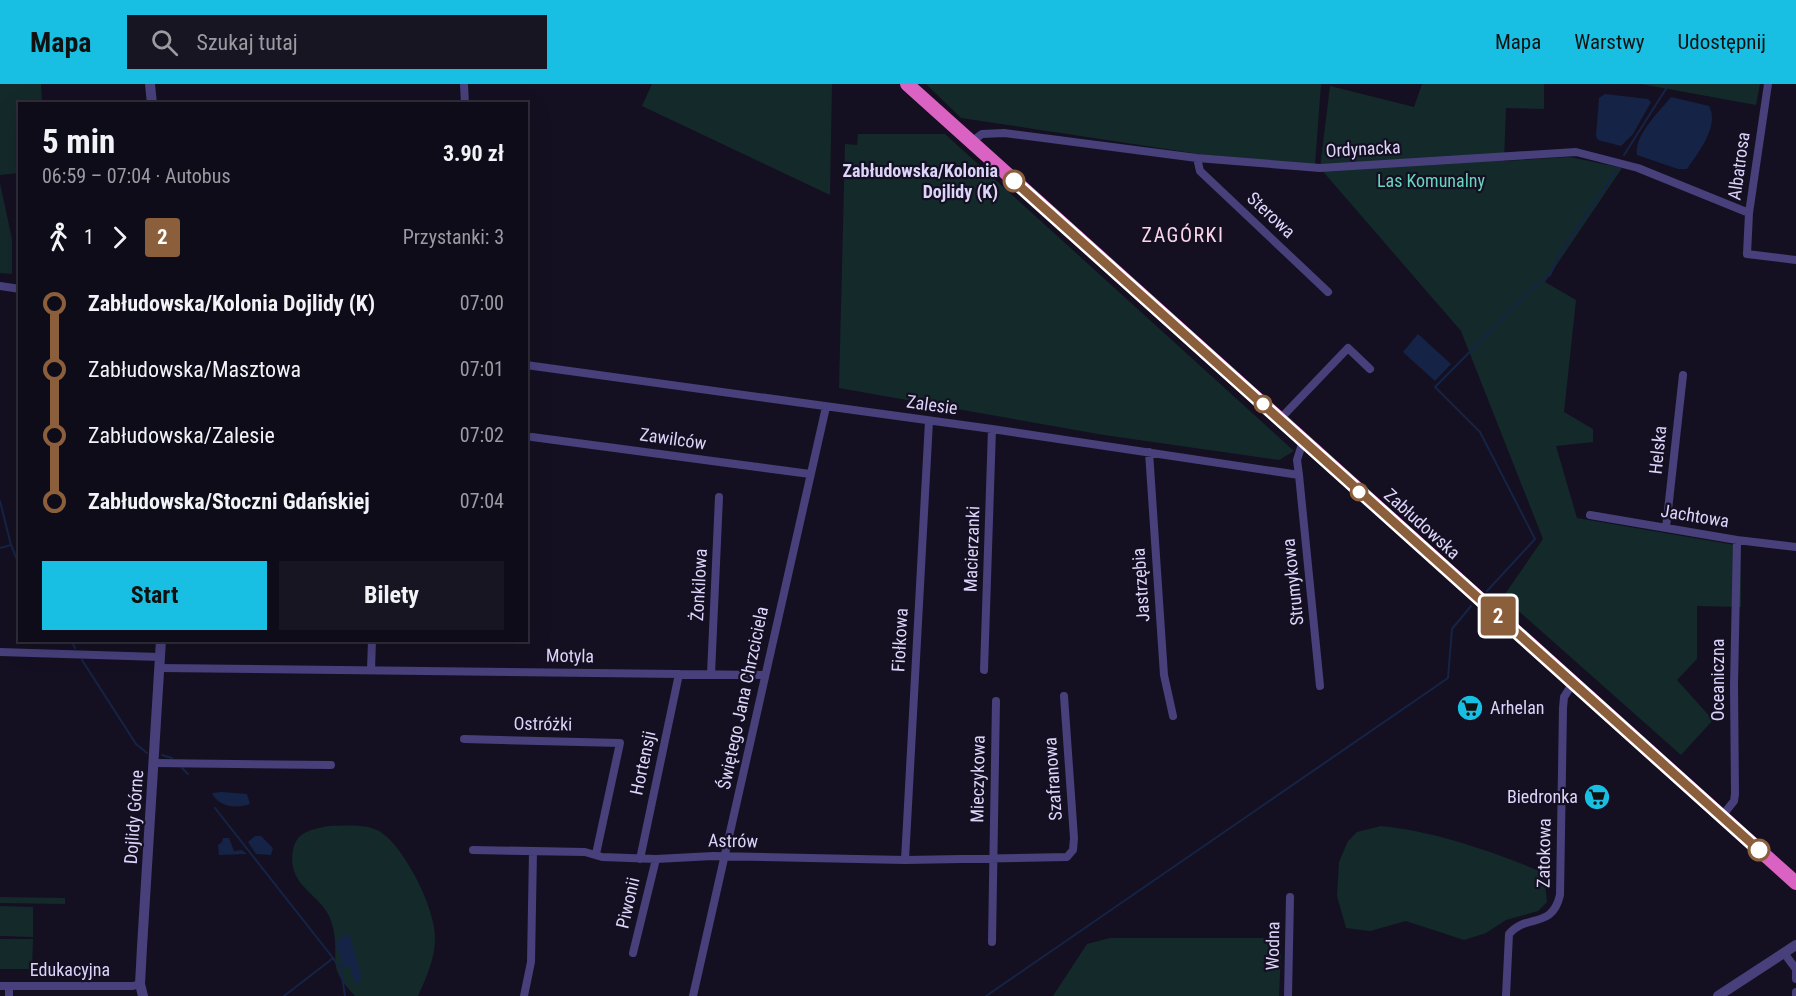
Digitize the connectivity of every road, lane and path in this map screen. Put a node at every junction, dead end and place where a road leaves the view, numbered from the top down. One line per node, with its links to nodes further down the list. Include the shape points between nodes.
1 (150, 84): 5 (street)
2 (464, 84): 6 (street)
3 (907, 84): 7 (highway, Zabłudowska)
4 (1768, 84): 9 (street, Albatrosa)
5 (152, 102)
6 (465, 102)
7 (971, 142): 8 (street, Ordynacka, via 982,134 1004,133); 18 (highway, Zabłudowska)
8 (1197, 159): 9 (street, Ordynacka, via 1338,168 1576,152 1638,168); 13 (street, Sterowa, via 1200,171)
9 (1749, 213): 10 (street, Albatrosa, via 1747,254)
10 (1796, 260)
11 (0, 286): 12 (street)
12 (18, 289)
13 (1328, 292)
14 (528, 365): 17 (street, Zalesie)
15 (1370, 369): 18 (street, via 1348,348)
16 (1683, 375): 28 (street, Helska)
17 (826, 407): 19 (street, Zalesie); 24 (street, Świętego Jana Chrzciciela)
18 (1280, 419): 22 (highway, Zabłudowska)
19 (929, 421): 20 (street, Zalesie); 57 (street, Fiołkowa)
20 (993, 429): 23 (street, Zalesie); 36 (street, Macierzanki)
21 (532, 437): 24 (street, Zawilców)
22 (1303, 441): 25 (street, via 1297,460); 40 (highway, Zabłudowska)
23 (1149, 452): 25 (street, Zalesie); 44 (street, Jastrzębia, via 1164,675)
24 (810, 474): 39 (street, Świętego Jana Chrzciciela)
25 (1299, 475): 41 (street, Strumykowa)
26 (719, 497): 38 (street, Żonkilowa)
27 (1590, 515): 28 (street, Jachtowa)
28 (1666, 528): 29 (street, Jachtowa)
29 (1737, 540): 30 (street, Jachtowa); 48 (street, Oceaniczna, via 1735,794)
30 (1796, 547)
31 (161, 642): 34 (street, Dojlidy Górne)
32 (372, 642): 35 (street)
33 (0, 652): 34 (street, Motyla)
34 (160, 662): 35 (street, Motyla); 46 (street, Dojlidy Górne)
35 (371, 670): 37 (street, Motyla)
36 (984, 670)
37 (680, 674): 38 (street, Motyla); 55 (street, Hortensji)
38 (711, 674): 39 (street, Motyla)
39 (764, 675): 52 (street, Świętego Jana Chrzciciela)
40 (1573, 683): 48 (highway, Zabłudowska); 72 (street, Zatokowa, via 1564,697 1563,708 1560,896 1551,915 1514,928 1509,934)
41 (1320, 686)
42 (1064, 696): 54 (street, Szafranowa, via 1074,838 1073,850)
43 (996, 701): 53 (street, Mieczykowa)
44 (1173, 716)
45 (464, 739): 51 (street, Ostróżki, via 620,743)
46 (154, 763): 47 (street); 65 (street, Dojlidy Górne)
47 (331, 765)
48 (1722, 816): 58 (highway, Zabłudowska)
49 (473, 850): 50 (street, Astrów)
50 (533, 851): 51 (street, Astrów); 69 (street, via 531,962)
51 (596, 854): 55 (street, Astrów)
52 (724, 857): 56 (street, Astrów); 57 (street, Astrów); 70 (street, Świętego Jana Chrzciciela)
53 (993, 857): 54 (street, Astrów); 57 (street, Astrów); 60 (street, Mieczykowa)
54 (1067, 857)
55 (640, 859): 56 (street, Astrów)
56 (656, 859): 62 (street, Piwonii)
57 (905, 860)
58 (1796, 883)
59 (1290, 897): 71 (street, Wodna)
60 (992, 942)
61 (1796, 945): 63 (street)
62 (633, 953)
63 (1784, 953): 64 (street, via 1796,969); 73 (street)
64 (1796, 978)
65 (140, 984): 66 (street, Edukacyjna); 68 (street, Dojlidy Górne)
66 (5, 986): 67 (street)
67 (9, 996)
68 (143, 996)
69 (524, 996)
70 (693, 996)
71 (1288, 996)
72 (1506, 996)
73 (1718, 996)

